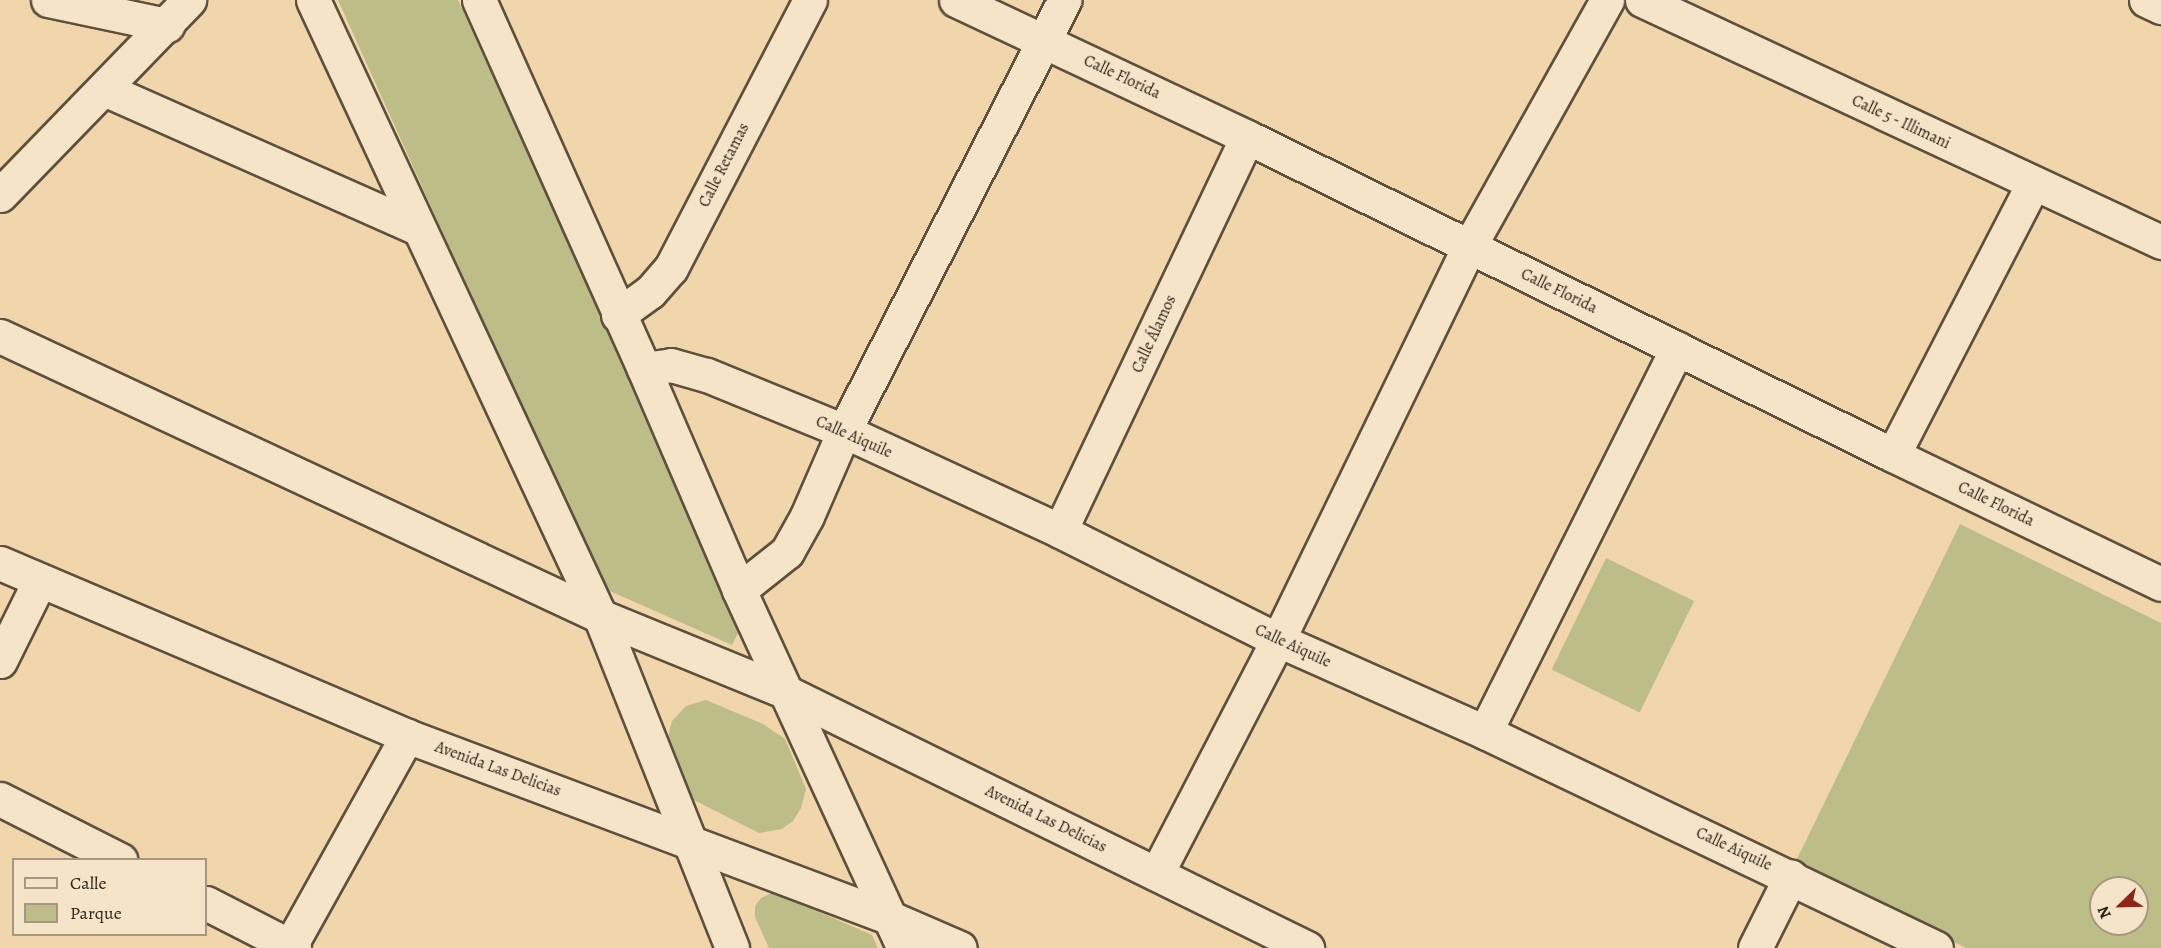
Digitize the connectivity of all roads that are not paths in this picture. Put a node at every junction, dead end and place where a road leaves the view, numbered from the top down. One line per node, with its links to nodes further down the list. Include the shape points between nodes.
1 (48, 0): 12 (street)
2 (189, 0): 12 (street)
3 (313, 0): 18 (street)
4 (479, 0): 21 (street)
5 (810, 0): 21 (street, Calle Retamas, via 671,268 650,292)
6 (956, 0): 13 (street, Calle Florida)
7 (1065, 0): 13 (street)
8 (1607, 0): 20 (street)
9 (1642, 0): 16 (street, Calle 5 - Illimani)
10 (2146, 0): 11 (street)
11 (2161, 7)
12 (167, 24): 14 (street)
13 (1046, 41): 15 (street, Calle Florida); 25 (street)
14 (104, 89): 17 (street); 18 (street)
15 (1247, 137): 20 (street, Calle Florida); 27 (street, Calle Álamos)
16 (2033, 184): 19 (street, Calle 5 - Illimani); 26 (street)
17 (0, 195)
18 (417, 228): 32 (street)
19 (2161, 242)
20 (1469, 247): 23 (street, Calle Florida); 33 (street)
21 (618, 315): 24 (street)
22 (0, 336): 32 (street, Avenida Las Delicias)
23 (1677, 348): 26 (street, Calle Florida); 36 (street)
24 (644, 369): 25 (street, Calle Aiquile, via 671,365 707,375); 31 (street)
25 (844, 431): 27 (street, Calle Aiquile); 31 (street, via 787,552)
26 (1893, 455): 30 (street, Calle Florida)
27 (1060, 531): 33 (street, Calle Aiquile)
28 (0, 563): 29 (street, Avenida Las Delicias)
29 (40, 580): 34 (street); 37 (street, Avenida Las Delicias)
30 (2161, 584)
31 (739, 590): 35 (street)
32 (600, 616): 35 (street, Avenida Las Delicias); 39 (street)
33 (1278, 640): 36 (street, Calle Aiquile); 41 (street)
34 (0, 661)
35 (784, 691): 41 (street, Avenida Las Delicias); 44 (street)
36 (1485, 732): 42 (street, Calle Aiquile)
37 (407, 736): 39 (street, Avenida Las Delicias); 45 (street)
38 (0, 799): 40 (street)
39 (691, 841): 44 (street, Avenida Las Delicias); 46 (street)
40 (116, 858)
41 (1157, 873): 49 (street, Avenida Las Delicias)
42 (1791, 876): 50 (street); 51 (street, Calle Aiquile)
43 (207, 904): 45 (street)
44 (888, 917): 47 (street); 48 (street, Avenida Las Delicias)
45 (291, 947)
46 (732, 948)
47 (904, 948)
48 (960, 948)
49 (1307, 948)
50 (1755, 948)
51 (1936, 948)

